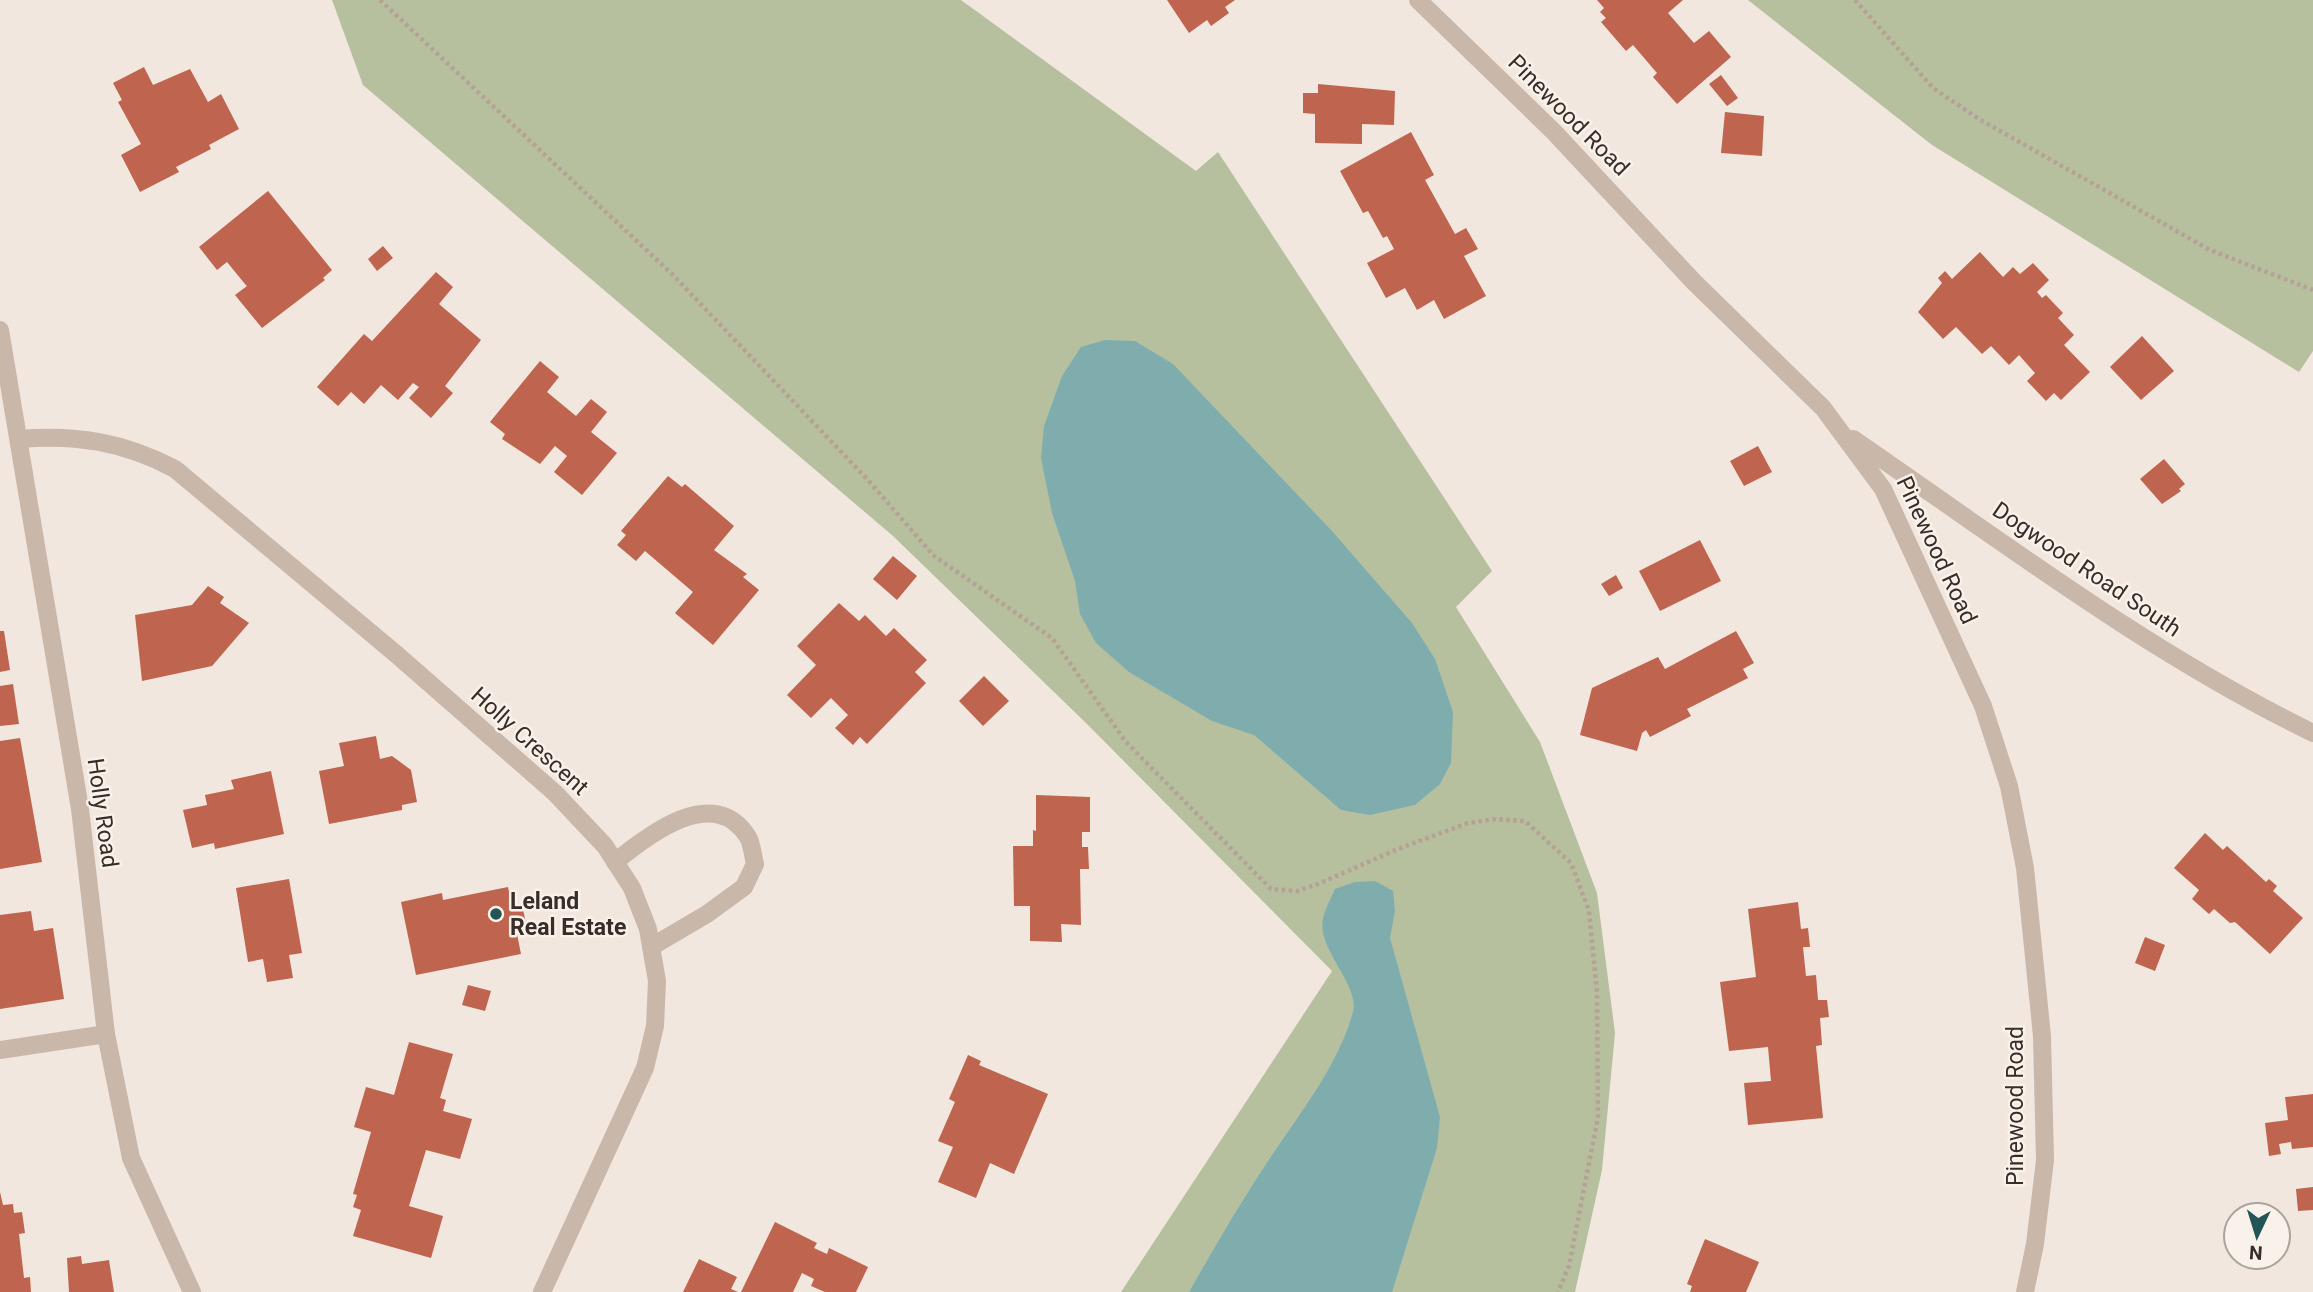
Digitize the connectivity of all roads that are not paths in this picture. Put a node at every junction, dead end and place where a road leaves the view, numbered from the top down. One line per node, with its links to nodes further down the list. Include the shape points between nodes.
1 (1418, 0): 3 (street, Pinewood Road, via 1554,132)
2 (0, 330): 4 (street, Holly Road)
3 (1842, 431): 5 (street, Dogwood Road South, via 2148,642 2241,698); 12 (street, Pinewood Road, via 1883,489 1983,706 2009,786 2025,868 2042,1036 2045,1160)
4 (19, 439): 6 (street, Holly Crescent, via 97,439 146,454 175,470 545,785); 8 (street, Holly Road, via 80,809)
5 (2313, 733)
6 (615, 862): 7 (street, Holly Crescent, via 632,888); 7 (street, via 671,823 702,812 729,819 748,837 755,864 744,887)
7 (651, 947): 11 (street, Holly Crescent, via 657,981 655,1026 645,1068)
8 (106, 1034): 9 (street); 10 (street, Holly Road, via 131,1158)
9 (0, 1051)
10 (192, 1292)
11 (542, 1292)
12 (2025, 1292)

